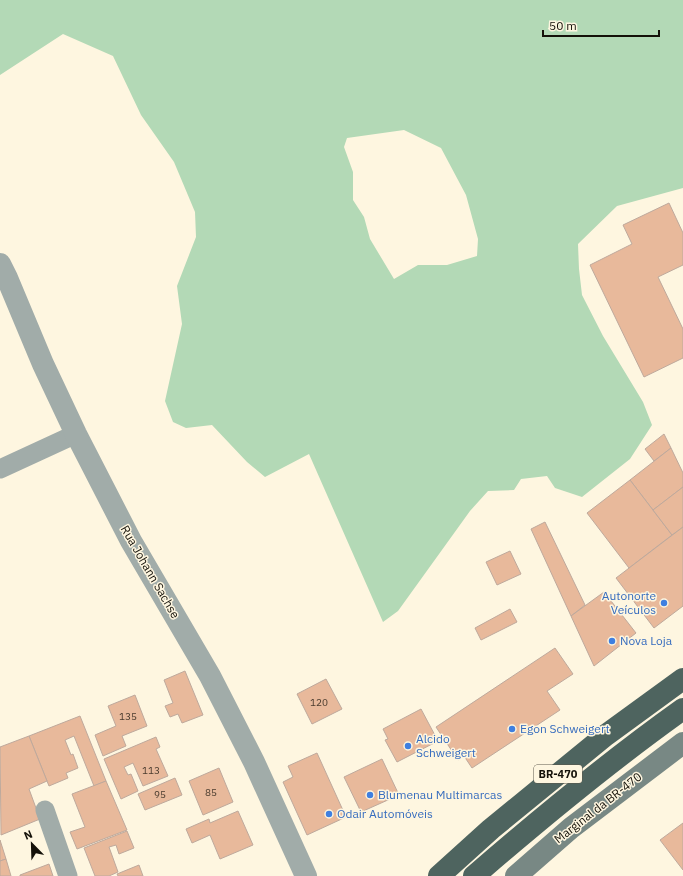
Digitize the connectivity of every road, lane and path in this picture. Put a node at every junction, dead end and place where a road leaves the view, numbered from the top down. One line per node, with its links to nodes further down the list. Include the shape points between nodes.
1 (0, 264): 2 (street, Rua Johann Sachse)
2 (76, 434): 3 (street); 9 (street, Rua Johann Sachse, via 131,541 210,676 254,762)
3 (0, 469)
4 (683, 679): 10 (highway, BR-470, via 606,735 491,829)
5 (683, 709): 11 (highway, BR-470, via 608,765)
6 (683, 742): 12 (main road, Marginal da BR-470, via 571,828)
7 (45, 810): 8 (street)
8 (68, 876)
9 (306, 876)
10 (439, 876)
11 (474, 876)
12 (516, 876)

